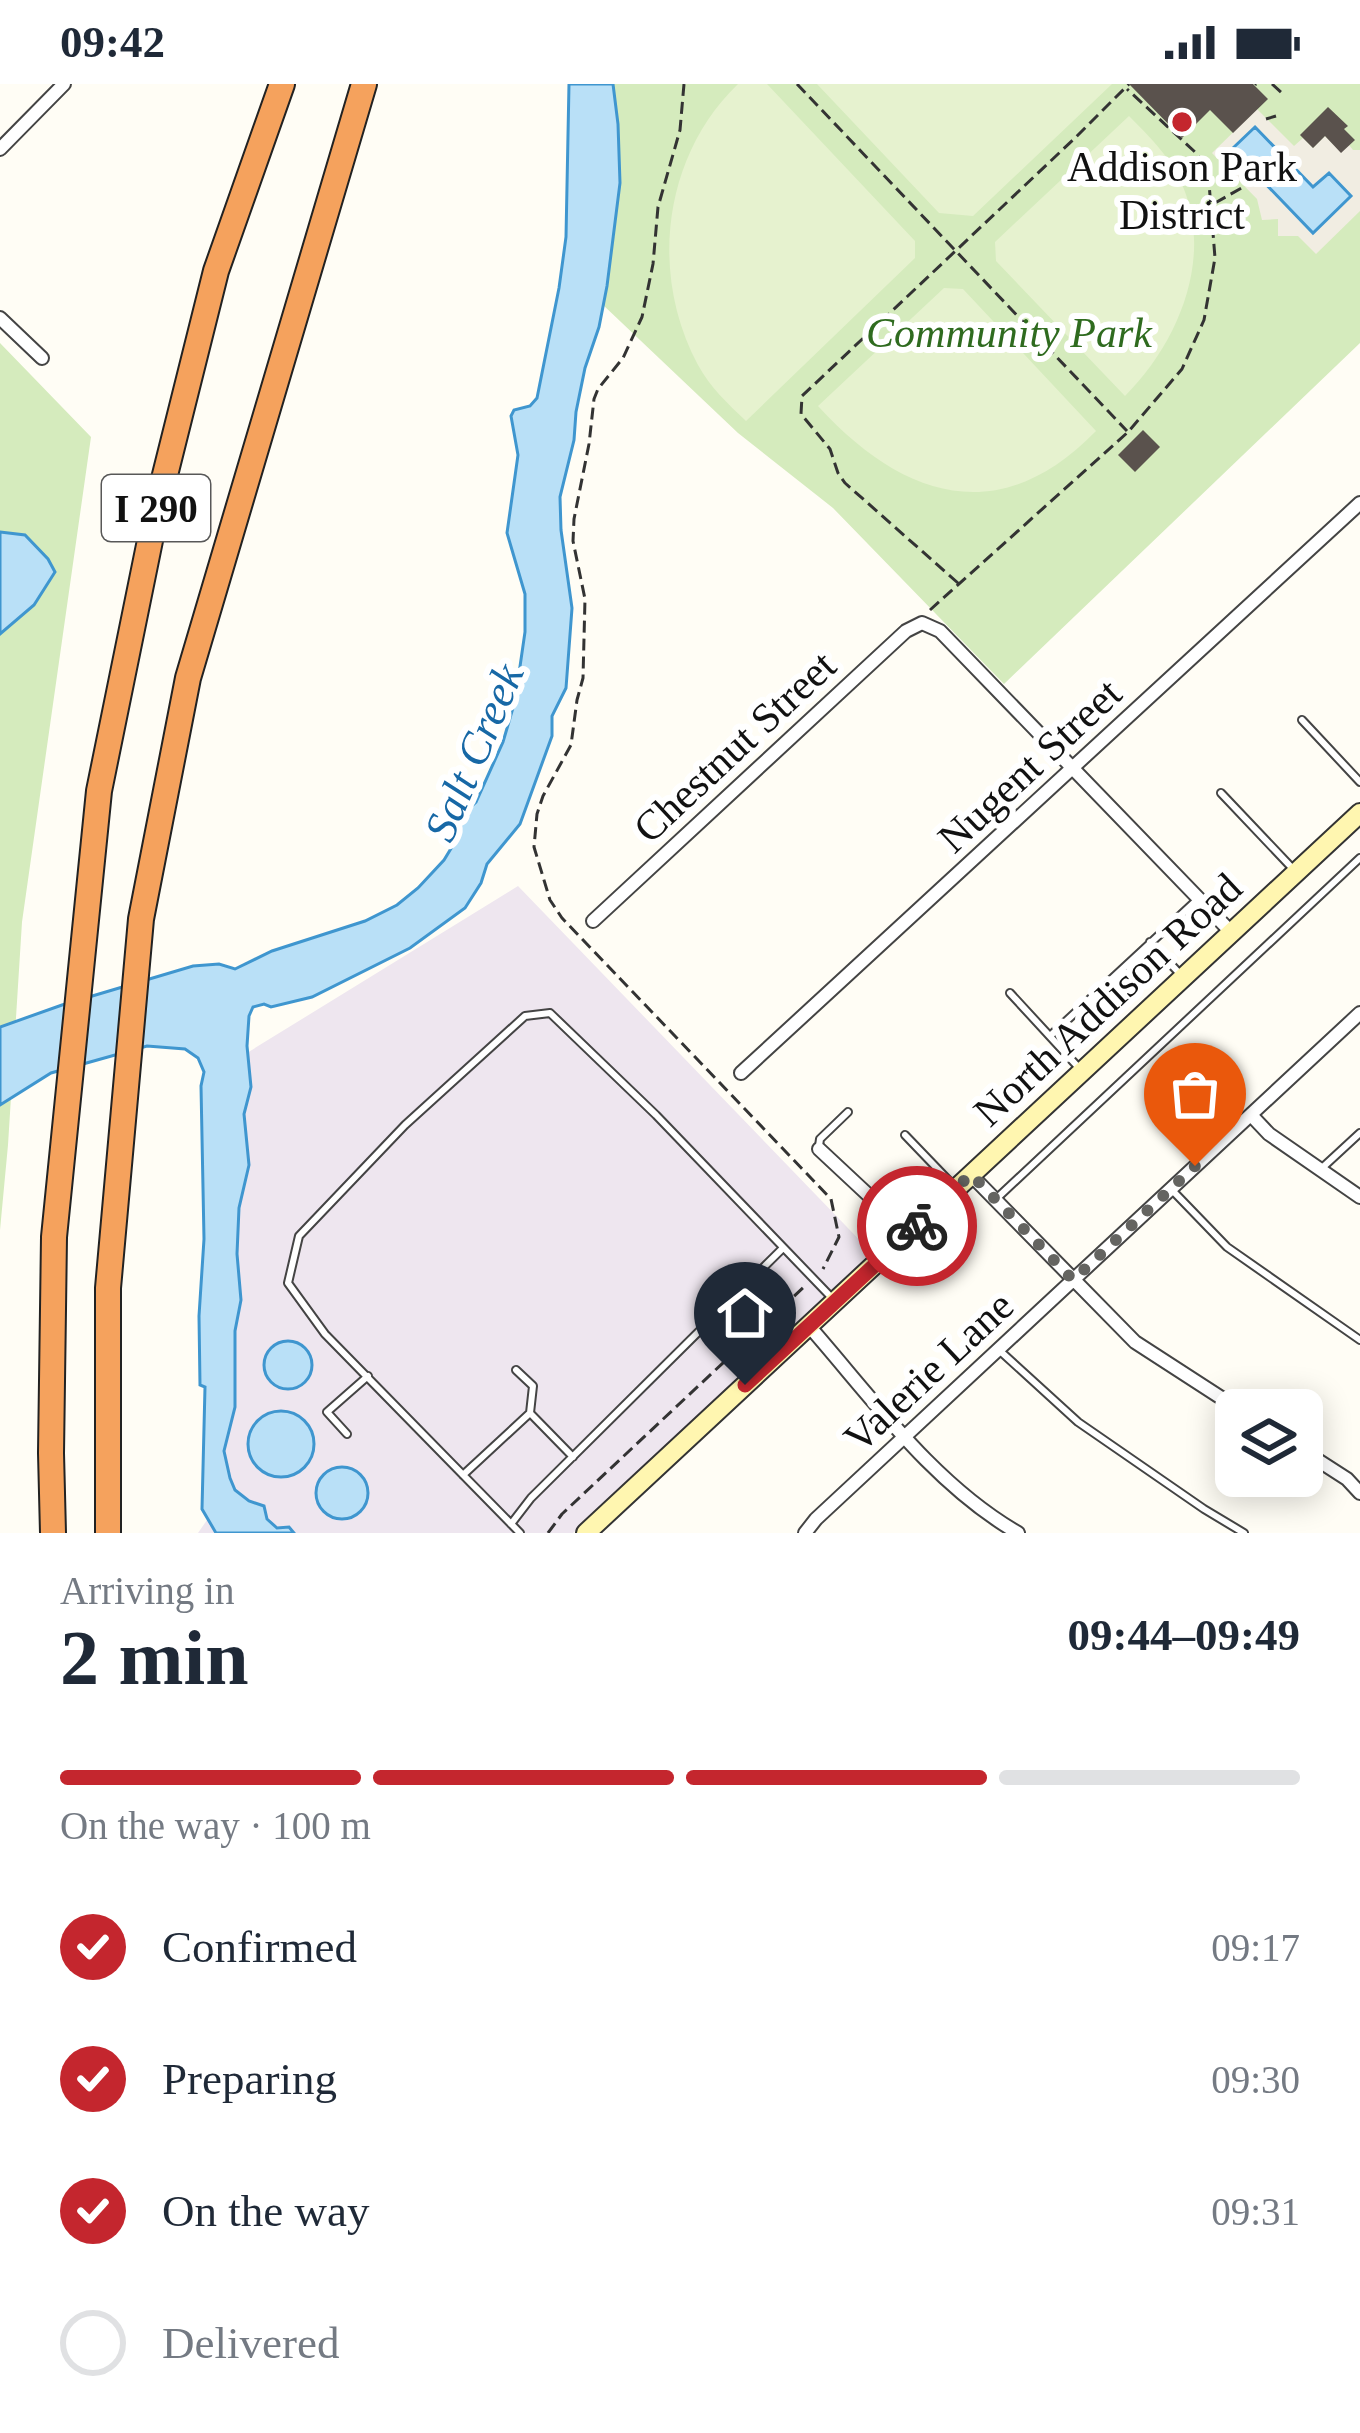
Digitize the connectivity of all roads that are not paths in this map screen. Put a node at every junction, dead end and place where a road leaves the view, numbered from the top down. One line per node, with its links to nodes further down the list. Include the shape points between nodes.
1 (64, 84): 4 (street)
2 (282, 84): 56 (highway, I 290, via 216,271 99,791 54,1237)
3 (364, 84): 57 (highway, I 290, via 188,678 141,919 108,1288)
4 (0, 148)
5 (0, 318): 6 (street)
6 (42, 358)
7 (1360, 503): 9 (street, Nugent Street)
8 (1302, 719): 10 (lane)
9 (1073, 770): 15 (street); 16 (street, Chestnut Street, via 940,631 922,623); 24 (street, Nugent Street)
10 (1360, 782)
11 (1221, 793): 14 (lane)
12 (1360, 813): 14 (street, North Addison Road)
13 (1360, 858): 37 (lane)
14 (1296, 872): 17 (street, North Addison Road)
15 (1198, 898): 17 (street); 18 (lane)
16 (593, 921)
17 (1231, 932): 19 (street, North Addison Road)
18 (1150, 942): 19 (lane); 22 (lane)
19 (1184, 977): 23 (street, North Addison Road)
20 (1010, 993): 22 (lane)
21 (1360, 1012): 27 (street, Valerie Lane)
22 (1050, 1036): 23 (lane)
23 (1082, 1071): 34 (street, North Addison Road)
24 (741, 1073)
25 (1156, 1078): 30 (lane)
26 (848, 1112): 31 (lane)
27 (1251, 1115): 30 (street, Valerie Lane); 32 (street)
28 (1360, 1133): 32 (lane)
29 (905, 1135): 34 (lane)
30 (1219, 1144): 35 (street, Valerie Lane)
31 (819, 1149): 38 (street)
32 (1319, 1170): 36 (street)
33 (1360, 1177): 36 (lane)
34 (964, 1182): 37 (street); 38 (street, North Addison Road)
35 (1171, 1189): 40 (street, Valerie Lane); 43 (lane, via 1227,1247)
36 (1354, 1193)
37 (995, 1200): 40 (street)
38 (909, 1233): 41 (street, North Addison Road)
39 (783, 1249): 41 (lane); 46 (lane, via 550,1013 525,1016 299,1237 288,1283); 51 (lane)
40 (1073, 1280): 44 (street, Valerie Lane); 47 (street, via 1136,1342)
41 (836, 1301): 42 (street, North Addison Road)
42 (809, 1326): 50 (street); 59 (street, North Addison Road)
43 (1360, 1340)
44 (999, 1350): 50 (street, Valerie Lane); 62 (lane, via 1078,1422)
45 (516, 1370): 48 (lane, via 533,1387)
46 (368, 1376): 49 (lane, via 327,1412); 53 (lane)
47 (1215, 1394)
48 (530, 1413): 51 (lane); 53 (lane)
49 (347, 1434)
50 (906, 1437): 60 (street, Valerie Lane); 61 (street, via 976,1506)
51 (573, 1457): 55 (lane)
52 (1323, 1464): 54 (street)
53 (463, 1475): 55 (lane)
54 (1360, 1493)
55 (511, 1524): 58 (lane)
56 (53, 1533)
57 (109, 1533)
58 (520, 1533)
59 (586, 1533)
60 (806, 1533)
61 (1018, 1533)
62 (1244, 1533)

